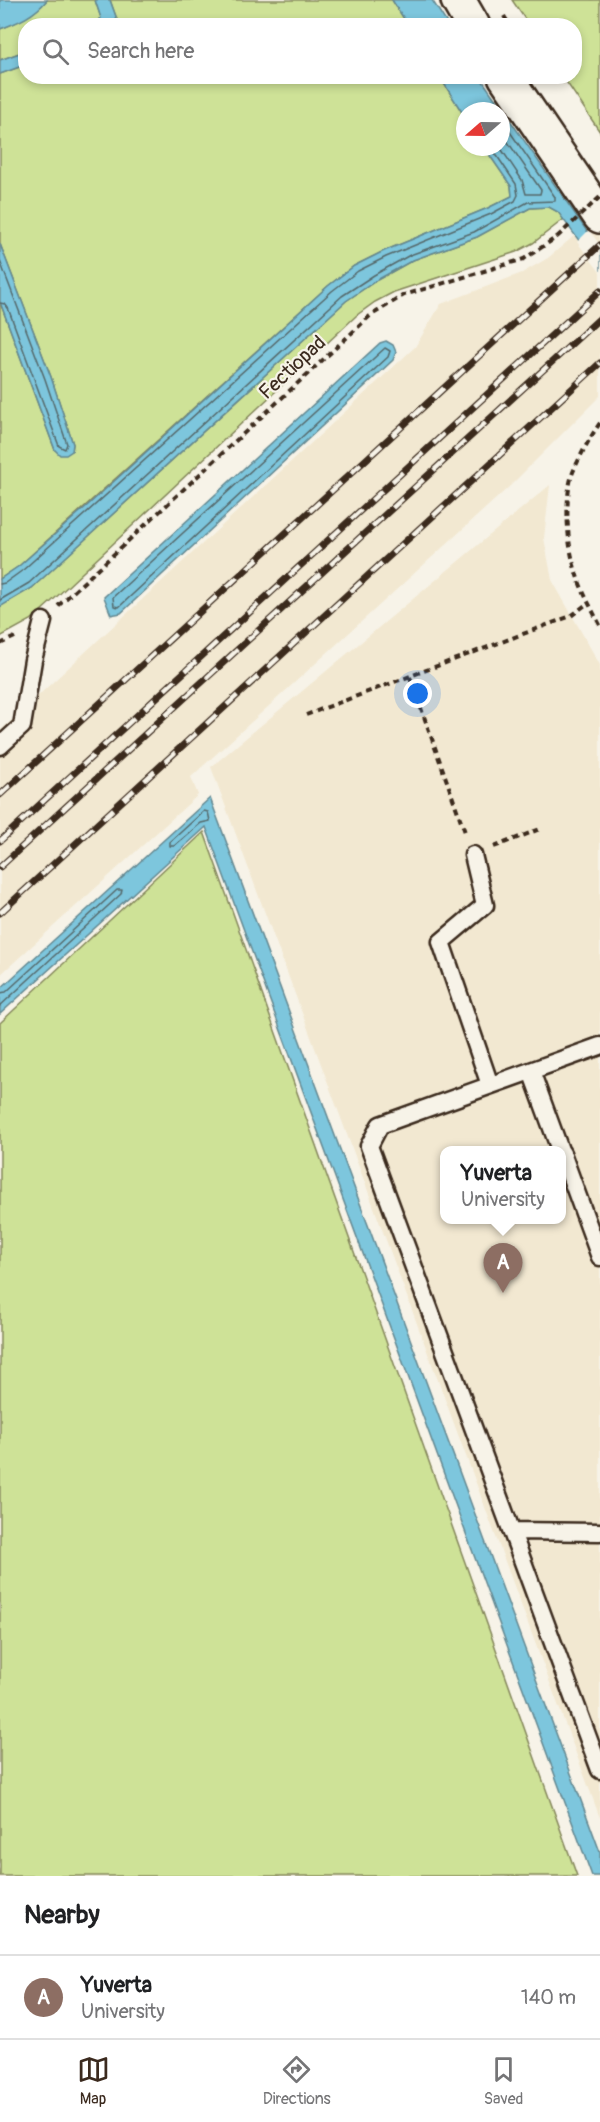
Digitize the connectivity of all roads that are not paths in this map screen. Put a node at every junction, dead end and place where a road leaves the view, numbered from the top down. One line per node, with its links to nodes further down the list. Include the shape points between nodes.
1 (458, 0): 2 (main road)
2 (468, 18)
3 (510, 84): 4 (main road)
4 (600, 216)
5 (43, 621): 6 (lane, via 22,726)
6 (0, 746)
7 (474, 855): 10 (lane, via 485,905 441,942)
8 (600, 1046): 9 (lane)
9 (531, 1071): 10 (lane); 11 (lane)
10 (490, 1085): 15 (lane, via 380,1125 369,1146)
11 (559, 1146)
12 (566, 1164): 13 (lane)
13 (597, 1238): 14 (lane)
14 (600, 1257)
15 (512, 1531): 16 (lane); 17 (lane)
16 (600, 1532)
17 (600, 1770)

